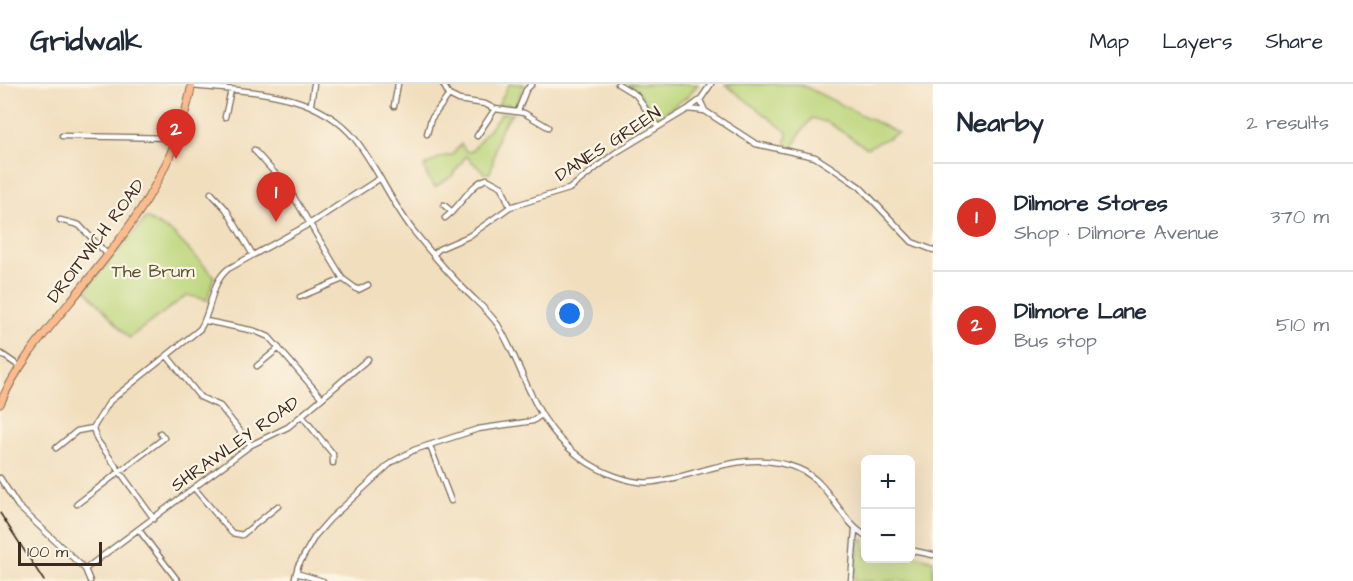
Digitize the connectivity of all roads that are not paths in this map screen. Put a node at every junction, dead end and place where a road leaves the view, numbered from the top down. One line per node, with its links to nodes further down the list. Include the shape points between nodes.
1 (314, 84): 13 (street)
2 (398, 84): 9 (street)
3 (443, 84): 10 (street)
4 (532, 84): 17 (street)
5 (618, 84): 21 (street, via 636,95)
6 (711, 84): 12 (street, DANES GREEN)
7 (192, 85): 8 (street); 25 (main road, DROITWICH ROAD)
8 (231, 90): 13 (street, via 283,96); 19 (street)
9 (396, 95): 11 (street); 14 (street)
10 (449, 95): 15 (street); 22 (street, via 431,119)
11 (403, 98)
12 (700, 100): 16 (street, DANES GREEN); 18 (street)
13 (311, 104): 27 (street, via 337,120 355,139)
14 (394, 106)
15 (495, 109): 17 (street); 24 (street)
16 (688, 110): 18 (street); 21 (street, DANES GREEN)
17 (518, 111): 20 (street)
18 (705, 111): 35 (street, via 756,144 815,157 860,187 912,242)
19 (225, 117)
20 (548, 127)
21 (657, 127): 30 (street, DANES GREEN, via 569,189)
22 (427, 134)
23 (62, 136): 25 (street)
24 (477, 136)
25 (179, 138): 37 (main road, DROITWICH ROAD, via 155,189)
26 (254, 150): 34 (street, via 289,189)
27 (379, 179): 34 (street); 36 (street, via 410,227)
28 (211, 193): 38 (street, via 226,209)
29 (444, 205): 31 (street)
30 (510, 207): 31 (street, via 502,187 487,179 478,182); 36 (street, DANES GREEN, via 469,236)
31 (452, 212): 32 (street)
32 (445, 218)
33 (60, 220): 37 (street, via 79,225)
34 (311, 224): 38 (street); 39 (street)
35 (933, 250)
36 (434, 254): 51 (street, via 496,323)
37 (108, 255): 47 (main road, DROITWICH ROAD)
38 (253, 255): 42 (street, via 218,277)
39 (343, 279): 40 (street, via 358,290); 41 (street)
40 (368, 285)
41 (300, 297)
42 (206, 321): 43 (street, via 255,331 269,337); 45 (street)
43 (279, 348): 48 (street); 49 (street)
44 (0, 353): 47 (street)
45 (168, 357): 53 (street, via 110,401); 55 (street, via 200,397 220,406)
46 (368, 359): 49 (street, SHRAWLEY ROAD)
47 (19, 366): 50 (main road, DROITWICH ROAD)
48 (258, 366)
49 (321, 397): 52 (street, SHRAWLEY ROAD)
50 (0, 404)
51 (541, 415): 56 (street, via 533,420 478,429); 67 (street, via 582,459 636,480 651,482 713,465 747,461 778,463 800,470 815,478)
52 (302, 416): 55 (street, SHRAWLEY ROAD, via 279,433); 58 (street, via 333,454)
53 (93, 428): 57 (street, via 77,431); 59 (street)
54 (160, 433): 59 (street, via 164,438)
55 (251, 445): 61 (street, SHRAWLEY ROAD)
56 (430, 446): 62 (street); 72 (street, via 392,462 330,519 307,547)
57 (56, 448)
58 (333, 463)
59 (120, 472): 63 (street); 65 (street)
60 (0, 478): 71 (street, via 18,506)
61 (195, 489): 64 (street, via 232,532 242,535); 65 (street, SHRAWLEY ROAD)
62 (451, 501)
63 (77, 504)
64 (278, 506)
65 (154, 519): 66 (street, SHRAWLEY ROAD)
66 (139, 530): 71 (street, SHRAWLEY ROAD); 74 (street)
67 (855, 530): 68 (street); 77 (street)
68 (861, 533)
69 (915, 551): 70 (street)
70 (933, 555)
71 (85, 569): 73 (street)
72 (296, 573): 75 (street); 76 (street)
73 (90, 581)
74 (178, 581)
75 (294, 581)
76 (323, 581)
77 (851, 581)

